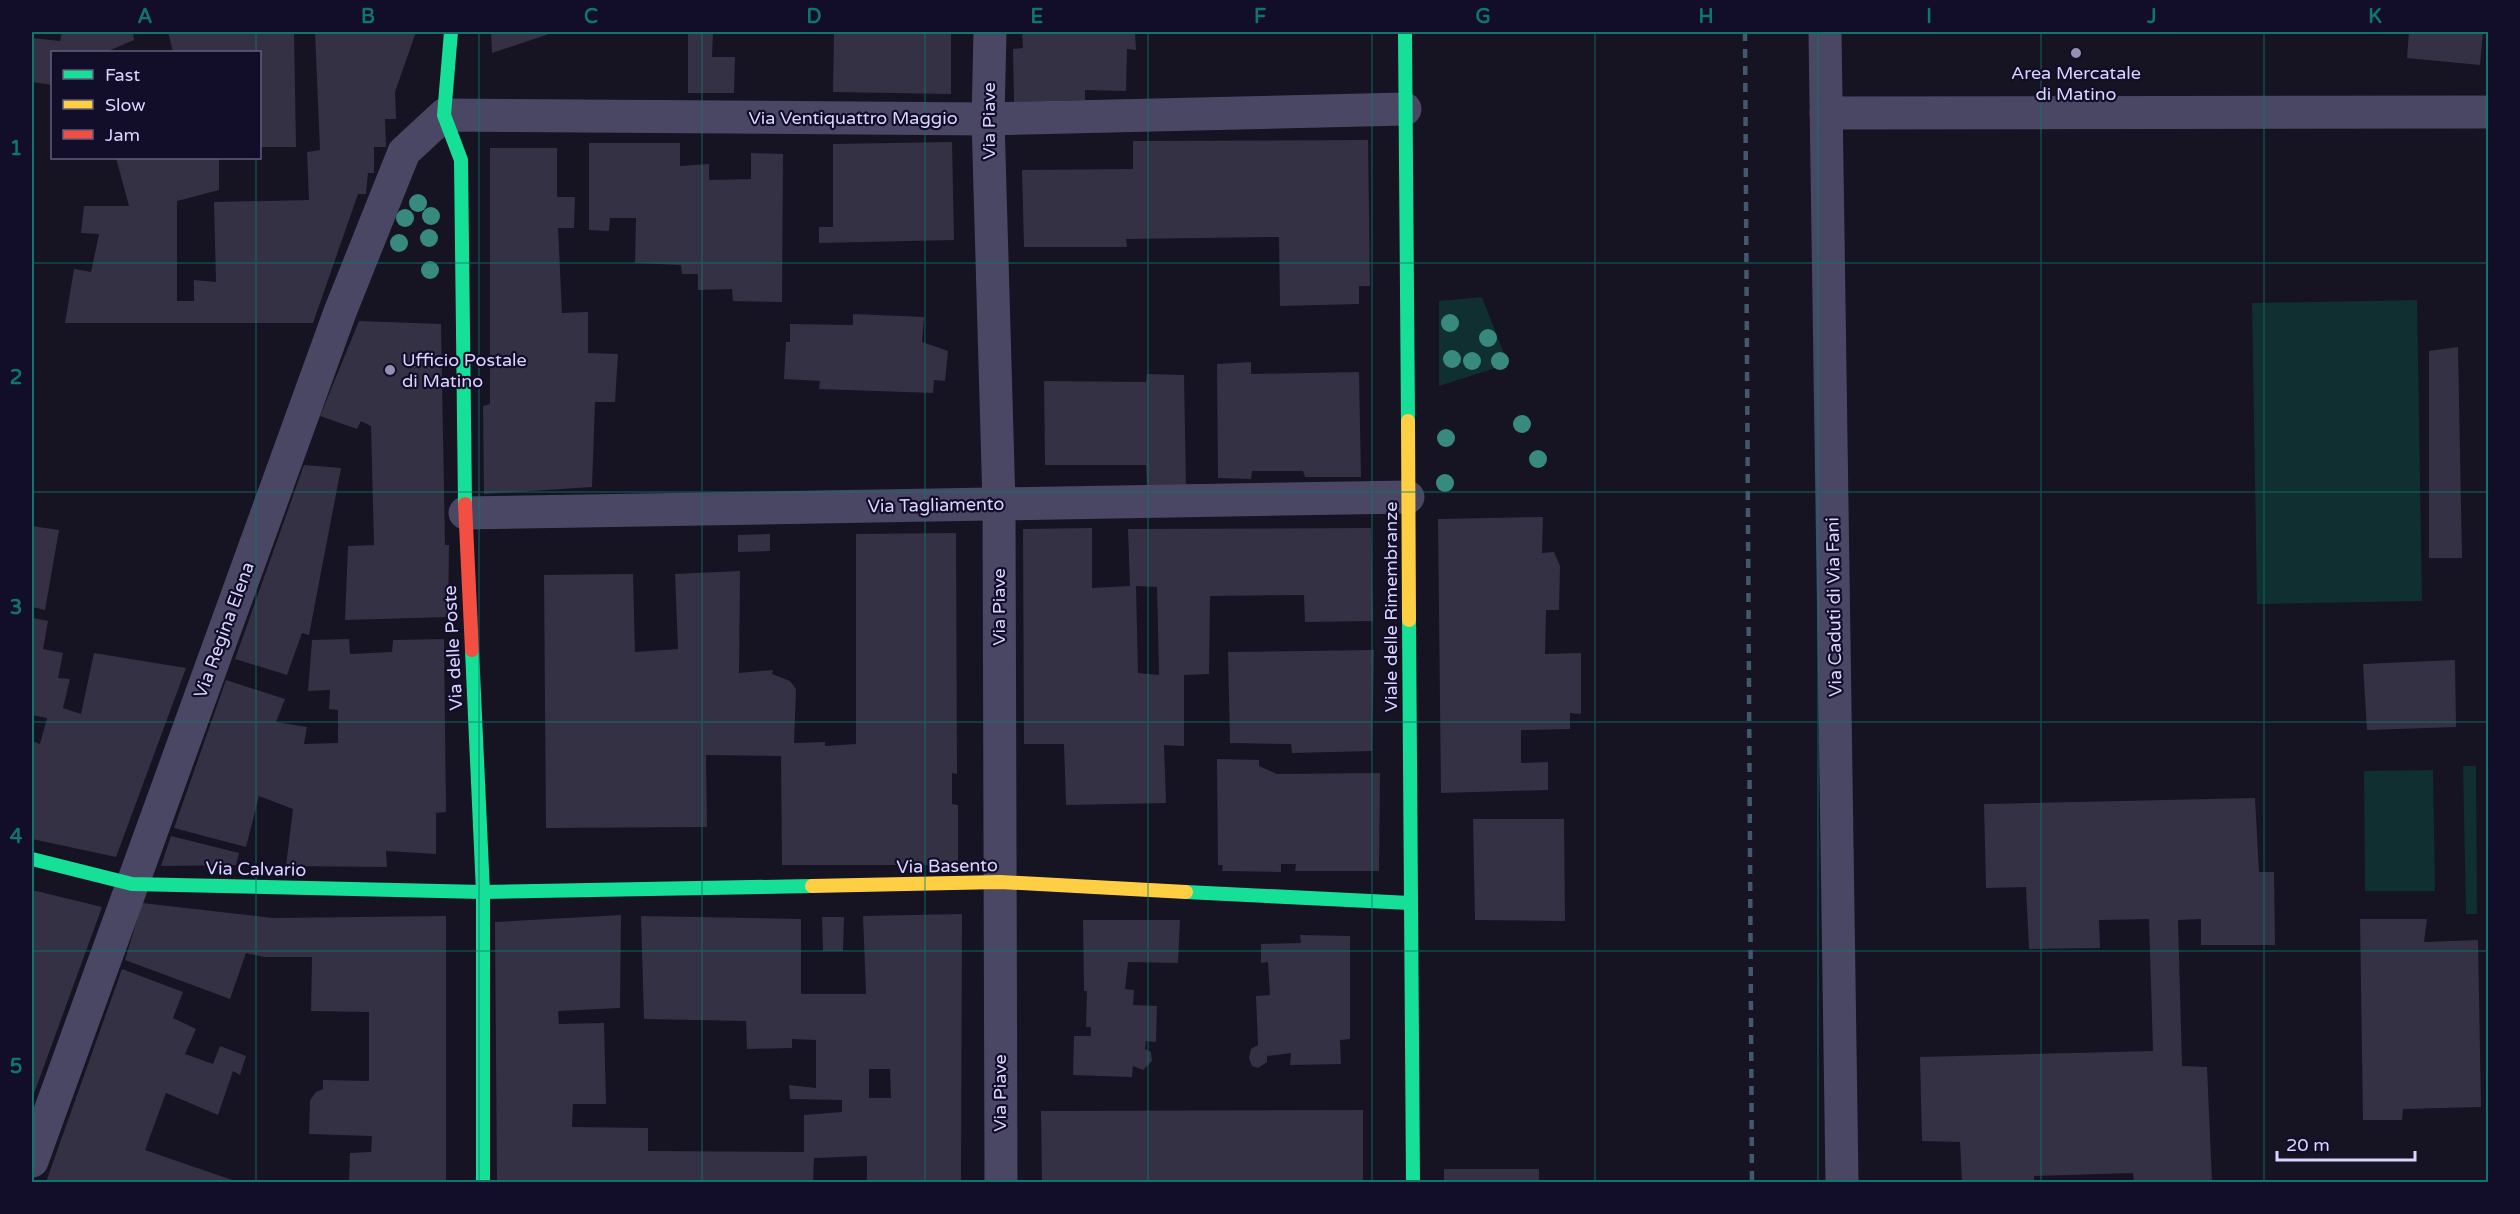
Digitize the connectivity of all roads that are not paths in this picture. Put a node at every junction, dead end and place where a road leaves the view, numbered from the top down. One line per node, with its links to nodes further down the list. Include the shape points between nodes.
1 (452, 32): 8 (street)
2 (990, 32): 9 (street, Via Piave)
3 (1405, 32): 5 (street, Viale delle Rimembranze)
4 (1825, 32): 7 (street, Via Caduti di Via Fani)
5 (1405, 109): 9 (street, Via Ventiquattro Maggio); 10 (street, Viale delle Rimembranze)
6 (2488, 112): 7 (street)
7 (1826, 113): 22 (street, Via Caduti di Via Fani)
8 (444, 115): 9 (street, Via Ventiquattro Maggio); 12 (street, Via delle Poste, via 461,160); 15 (street, Via Regina Elena, via 404,152 340,312)
9 (988, 119): 11 (street, Via Piave)
10 (1408, 497): 11 (street, Via Tagliamento); 17 (street, Viale delle Rimembranze)
11 (999, 504): 12 (street, Via Tagliamento); 14 (street, Via Piave)
12 (465, 513): 16 (street, Via delle Poste)
13 (32, 859): 15 (street, Via Calvario)
14 (1000, 882): 16 (street, Via Basento); 17 (street, Via Basento); 20 (street, Via Piave)
15 (132, 884): 16 (street, Via Calvario); 18 (street, Via Regina Elena)
16 (483, 892): 19 (street, Via delle Poste)
17 (1410, 903): 21 (street, Viale delle Rimembranze)
18 (32, 1161)
19 (483, 1182)
20 (1000, 1182)
21 (1413, 1182)
22 (1842, 1182)

